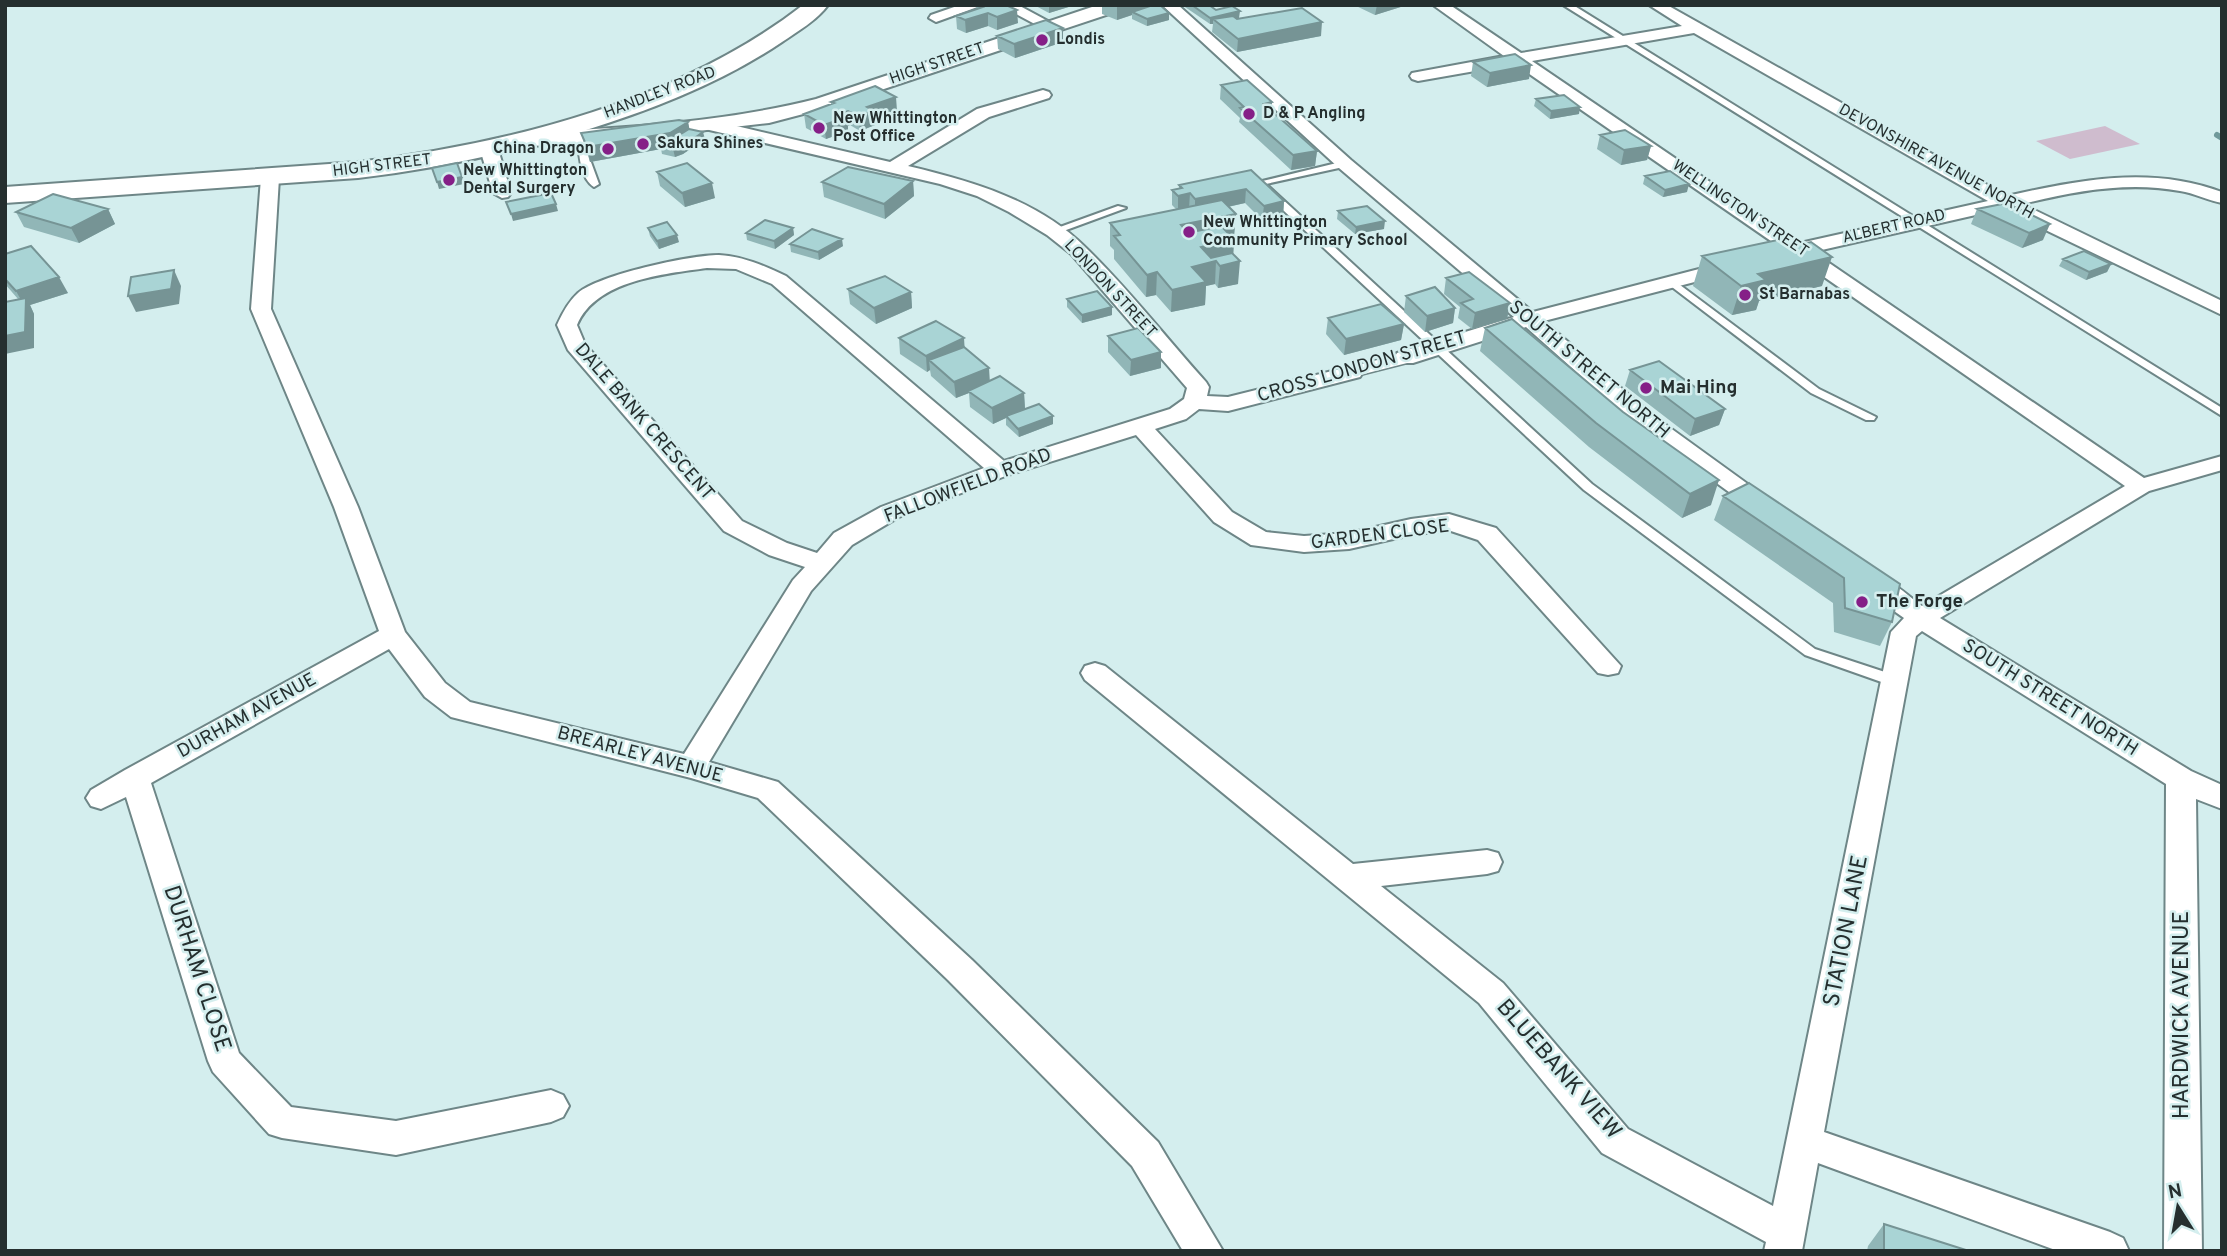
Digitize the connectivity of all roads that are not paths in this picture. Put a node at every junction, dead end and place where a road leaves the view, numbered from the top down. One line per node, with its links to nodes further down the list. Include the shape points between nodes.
1 (817, 5): 18 (main road, HANDLEY ROAD, via 783,34 717,72)
2 (976, 5): 9 (street)
3 (1006, 5): 10 (street)
4 (1117, 5): 10 (street, HIGH STREET)
5 (1170, 5): 20 (street, SOUTH STREET NORTH)
6 (1440, 5): 13 (street, WELLINGTON STREET)
7 (1567, 5): 12 (lane)
8 (1656, 5): 11 (street, DEVONSHIRE AVENUE NORTH)
9 (936, 18)
10 (1051, 27): 16 (street, HIGH STREET, via 823,103)
11 (1695, 28): 12 (street); 27 (street, DEVONSHIRE AVENUE NORTH)
12 (1624, 41): 13 (street); 29 (lane)
13 (1518, 59): 14 (street); 31 (street, WELLINGTON STREET)
14 (1419, 76)
15 (1043, 95): 21 (street, via 983,113)
16 (711, 125): 17 (street, HIGH STREET); 21 (street, LONDON STREET)
17 (584, 137): 18 (street, HIGH STREET); 23 (lane, via 583,154)
18 (527, 139): 19 (main road, HIGH STREET)
19 (489, 149): 22 (main road, HIGH STREET, via 414,164); 24 (street)
20 (1345, 164): 36 (street, SOUTH STREET NORTH); 37 (lane, via 1259,183)
21 (894, 167): 30 (street, LONDON STREET, via 983,192)
22 (270, 178): 25 (main road, HIGH STREET); 51 (street, BREARLEY AVENUE, via 261,309 346,507)
23 (594, 184)
24 (502, 193)
25 (5, 195)
26 (2222, 198): 27 (street, ALBERT ROAD, via 2170,181 2118,181)
27 (2005, 202): 29 (street, ALBERT ROAD); 35 (street, DEVONSHIRE AVENUE NORTH)
28 (1121, 208): 30 (lane)
29 (1916, 222): 31 (street, ALBERT ROAD); 41 (lane)
30 (1054, 231): 40 (street, LONDON STREET, via 1078,250 1198,387)
31 (1798, 249): 32 (street, ALBERT ROAD); 46 (street, WELLINGTON STREET)
32 (1773, 256)
33 (1748, 262): 34 (street)
34 (1672, 282): 36 (street); 42 (lane, via 1815,391)
35 (2222, 309)
36 (1529, 319): 37 (street, CROSS LONDON STREET); 47 (street, SOUTH STREET NORTH, via 1643,419)
37 (1436, 348): 38 (street, CROSS LONDON STREET); 54 (lane, via 1588,487 1810,652)
38 (1405, 358): 39 (street, CROSS LONDON STREET)
39 (1352, 372): 40 (street, CROSS LONDON STREET, via 1228,404)
40 (1194, 402): 43 (street, FALLOWFIELD ROAD, via 1178,414)
41 (2222, 413)
42 (1870, 417)
43 (1140, 426): 45 (street, FALLOWFIELD ROAD); 52 (street, GARDEN CLOSE, via 1223,517 1260,539 1304,544 1349,541 1449,522 1487,534)
44 (2222, 463): 46 (street)
45 (1000, 470): 48 (street, FALLOWFIELD ROAD, via 890,512 843,539); 48 (street, DALE BANK CRESCENT, via 779,280 754,267 717,261 678,265 590,293 573,310 567,326 575,346 733,526)
46 (2141, 486): 50 (street)
47 (1788, 523)
48 (822, 564): 55 (street, FALLOWFIELD ROAD, via 802,586)
49 (1855, 571): 50 (street, SOUTH STREET NORTH)
50 (1922, 618): 54 (street, STATION LANE, via 1905,632); 57 (street, SOUTH STREET NORTH)
51 (393, 635): 55 (street, BREARLEY AVENUE, via 435,690 461,710); 56 (street, DURHAM AVENUE)
52 (1608, 666)
53 (1096, 673): 61 (street, BLUEBANK VIEW)
54 (1895, 681): 63 (street, STATION LANE)
55 (691, 767): 65 (street, BREARLEY AVENUE, via 768,790 960,970 1145,1154)
56 (135, 778): 58 (street, DURHAM AVENUE); 62 (street, DURHAM CLOSE, via 225,1061 282,1122 396,1138)
57 (2181, 779): 59 (street, SOUTH STREET NORTH); 67 (street, HARDWICK AVENUE)
58 (101, 798)
59 (2222, 798)
60 (1487, 862): 61 (street)
61 (1349, 877): 64 (street, BLUEBANK VIEW, via 1491,992 1615,1141)
62 (551, 1106)
63 (1807, 1142): 64 (street, STATION LANE); 66 (street)
64 (1785, 1242)
65 (1204, 1251)
66 (2110, 1251)
67 (2183, 1251)

